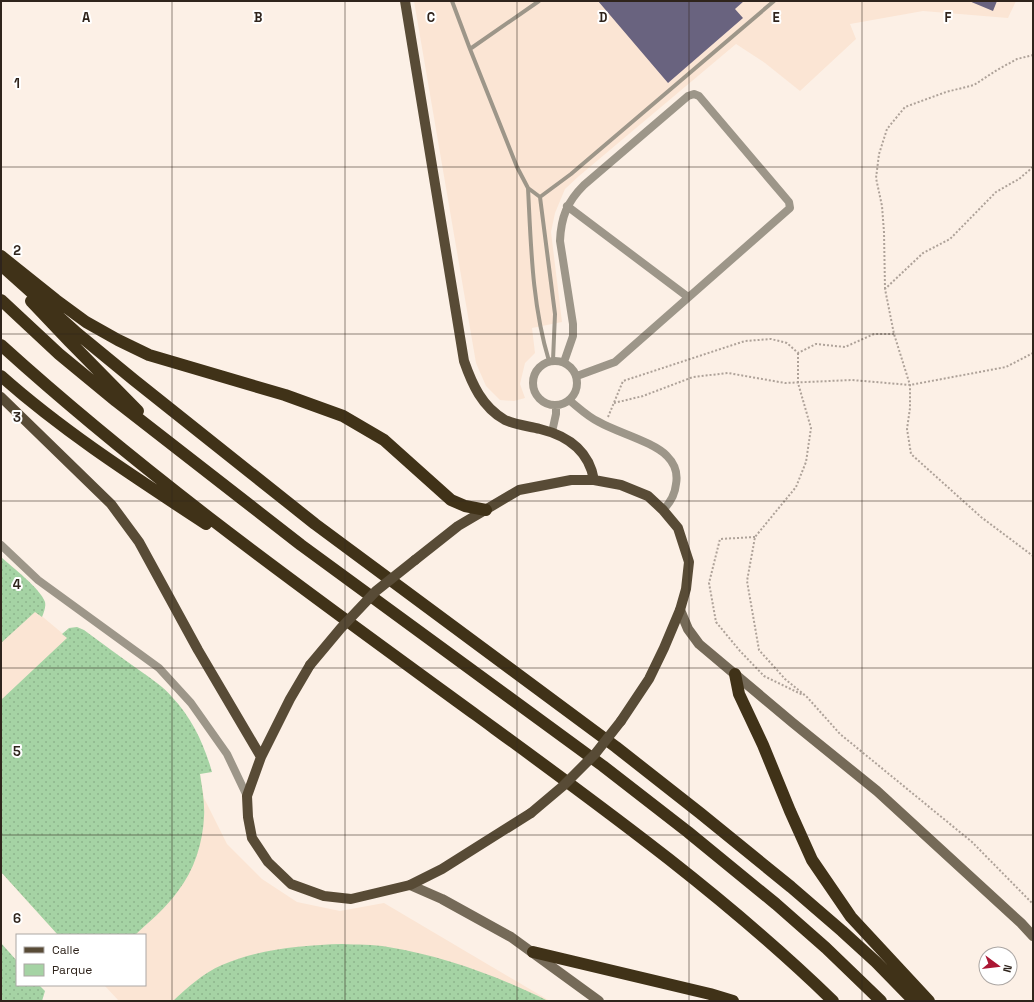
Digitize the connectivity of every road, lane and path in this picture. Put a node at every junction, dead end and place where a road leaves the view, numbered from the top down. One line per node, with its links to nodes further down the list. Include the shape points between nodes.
1 (405, 1): 32 (main road, via 464,361 472,383 482,400 493,411 518,425)
2 (452, 1): 5 (lane)
3 (539, 1): 5 (lane)
4 (774, 1): 9 (lane, via 571,174)
5 (470, 49): 8 (lane, via 517,167)
6 (1033, 55): 14 (path, via 1017,59 974,85 905,107 887,129 879,154 876,178 883,213)
7 (1033, 167): 14 (path, via 1019,179 996,192 950,239 923,253)
8 (528, 188): 9 (lane); 21 (lane, via 532,266 543,341)
9 (540, 197): 21 (lane, via 555,314)
10 (567, 206): 15 (street); 15 (street, via 584,185 688,96 699,96 789,202 790,208); 22 (street, via 560,241 573,336)
11 (1, 256): 35 (highway, via 86,322 118,340 149,355 285,394 343,416 384,440 451,500)
12 (1, 265): 54 (highway, via 100,352 315,524 616,747 706,818 842,931)
13 (1, 269): 33 (highway)
14 (885, 289): 17 (path)
15 (688, 297): 24 (street, via 615,362)
16 (1, 300): 33 (highway, via 59,354)
17 (894, 334): 19 (path, via 874,334 845,346 816,344); 26 (path)
18 (1, 345): 40 (highway, via 147,470)
19 (798, 353): 25 (path); 29 (path, via 787,343 771,339 745,341 623,381)
20 (1033, 353): 26 (path, via 1006,367)
21 (551, 360): 22 (street); 30 (street, via 537,369 532,382 537,396 549,405)
22 (564, 362): 24 (street)
23 (1, 376): 40 (highway, via 25,397 140,481)
24 (577, 376): 28 (street, via 577,389)
25 (798, 383): 26 (path, via 852,380); 29 (path, via 728,374 693,377 643,396); 37 (path, via 811,428 806,462 796,487)
26 (910, 385): 39 (path, via 907,429 911,454 981,517)
27 (1, 397): 44 (main road, via 111,504 139,542)
28 (569, 400): 30 (street); 31 (street, via 589,417)
29 (614, 403): 31 (path)
30 (556, 406): 32 (street)
31 (605, 425): 36 (street, via 658,449 667,456 675,468 677,482 670,503)
32 (552, 432): 34 (main road, via 580,450 592,470)
33 (168, 442): 53 (highway, via 301,545 688,832 776,904)
34 (594, 480): 35 (main road, via 571,480 519,490); 36 (main road, via 621,485 648,496)
35 (486, 510): 44 (main road, bridge, via 458,526 376,591 341,628 310,665)
36 (663, 510): 41 (main road, via 678,528 689,562 686,589)
37 (755, 537): 43 (path, via 747,581 760,650 785,679); 43 (path, via 720,539 709,583 716,622 764,676)
38 (1, 545): 45 (street, via 38,580 158,668 191,703 227,754)
39 (1033, 556)
40 (283, 574): 52 (highway, via 581,791 670,860 754,929)
41 (680, 610): 42 (street, via 688,629 699,644); 46 (main road, bridge, via 649,679 595,754 531,813 442,869)
42 (735, 674): 48 (street, via 877,791); 55 (highway, via 739,694 812,860 851,917)
43 (807, 697): 47 (path, via 840,734 972,842)
44 (260, 757): 45 (main road)
45 (247, 796): 46 (main road, via 252,838 268,862 292,884 324,896 351,899)
46 (410, 885): 49 (street, via 511,936)
47 (1033, 904)
48 (1033, 936)
49 (533, 952): 50 (street); 51 (highway)
50 (599, 1001)
51 (733, 1001)
52 (833, 1001)
53 (881, 1001)
54 (914, 1001)
55 (929, 1001)

